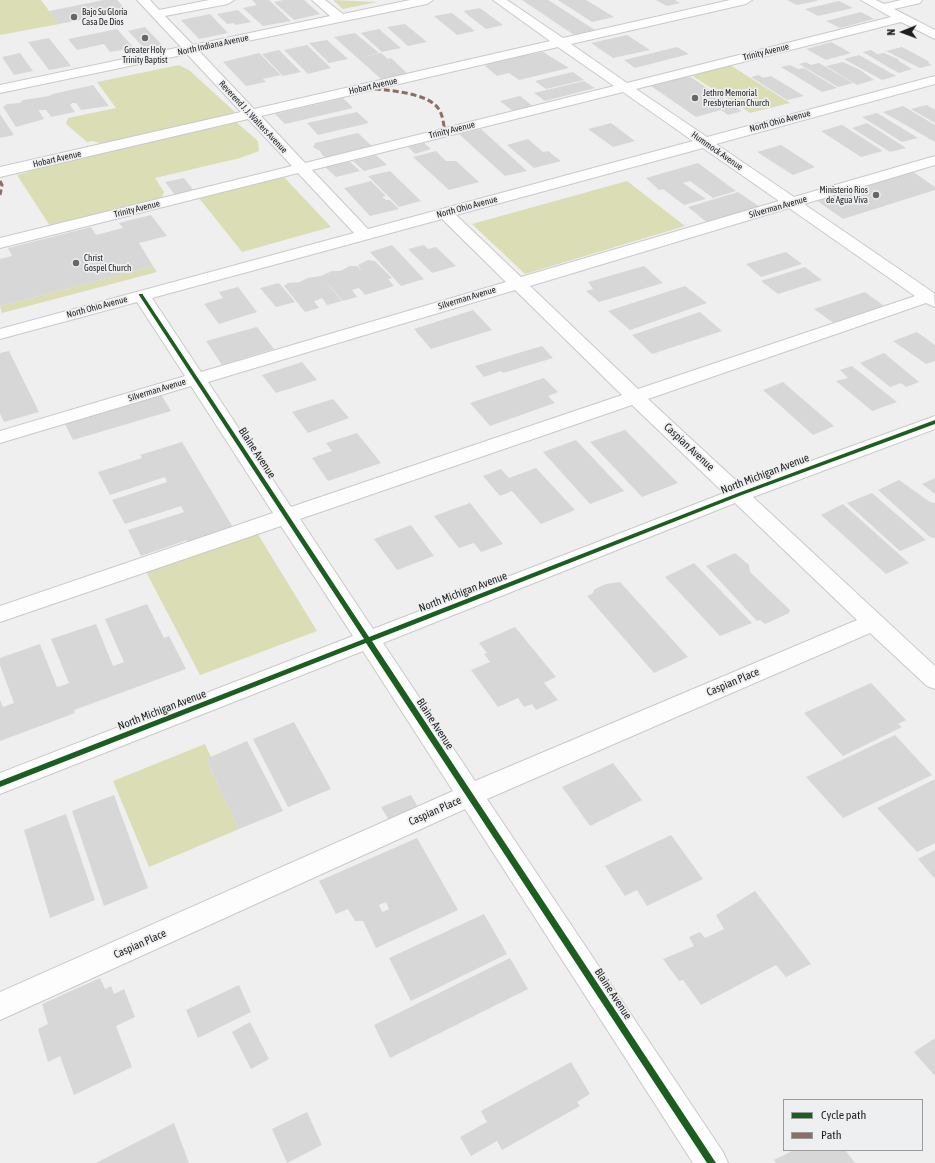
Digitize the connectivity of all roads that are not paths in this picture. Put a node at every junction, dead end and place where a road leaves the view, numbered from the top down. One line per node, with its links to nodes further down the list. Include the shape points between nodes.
1 (143, 0): 10 (street, Reverend J. J. Walters Avenue)
2 (228, 0): 10 (street)
3 (318, 0): 11 (street)
4 (427, 0): 11 (street, North Indiana Avenue)
5 (499, 0): 14 (street, Hummock Avenue)
6 (746, 0): 14 (street, Hobart Avenue)
7 (867, 0): 9 (street)
8 (916, 0): 9 (street)
9 (883, 8): 12 (street)
10 (156, 14): 15 (street, Reverend J. J. Walters Avenue)
11 (340, 18): 15 (street, North Indiana Avenue)
12 (904, 18): 13 (street); 17 (street, Trinity Avenue)
13 (935, 35)
14 (561, 43): 17 (street, Hummock Avenue); 19 (street, Hobart Avenue)
15 (190, 50): 18 (street, North Indiana Avenue); 19 (street, Reverend J. J. Walters Avenue)
16 (933, 82): 20 (street, North Ohio Avenue)
17 (624, 87): 20 (street, Hummock Avenue); 22 (street, Trinity Avenue)
18 (0, 89)
19 (251, 114): 22 (street, Reverend J. J. Walters Avenue); 23 (street, Hobart Avenue)
20 (704, 142): 24 (street, Hummock Avenue); 25 (street, North Ohio Avenue)
21 (935, 160): 24 (street, Silverman Avenue)
22 (301, 168): 26 (street, Reverend J. J. Walters Avenue); 27 (street, Trinity Avenue)
23 (0, 172)
24 (792, 203): 28 (street, Silverman Avenue); 30 (street, Hummock Avenue)
25 (445, 213): 26 (street, North Ohio Avenue); 28 (street, Caspian Avenue)
26 (364, 234): 29 (street, North Ohio Avenue)
27 (0, 243)
28 (518, 283): 32 (street, Silverman Avenue); 33 (street, Caspian Avenue)
29 (141, 296): 31 (street, North Ohio Avenue); 32 (street, Blaine Avenue)
30 (931, 299): 33 (street)
31 (0, 334)
32 (196, 379): 35 (street, Silverman Avenue); 37 (street, Blaine Avenue)
33 (634, 396): 36 (street, Caspian Avenue); 37 (street)
34 (935, 422): 36 (street, North Michigan Avenue)
35 (0, 437)
36 (740, 494): 39 (street, Caspian Avenue); 40 (street, North Michigan Avenue)
37 (286, 516): 38 (street); 40 (street, Blaine Avenue)
38 (0, 614)
39 (873, 622): 41 (street, Caspian Avenue); 43 (street, Caspian Place)
40 (368, 641): 42 (street, North Michigan Avenue); 43 (street, Blaine Avenue)
41 (935, 680)
42 (0, 784)
43 (470, 795): 44 (street, Caspian Place); 45 (street, Blaine Avenue)
44 (0, 1006)
45 (712, 1163)

